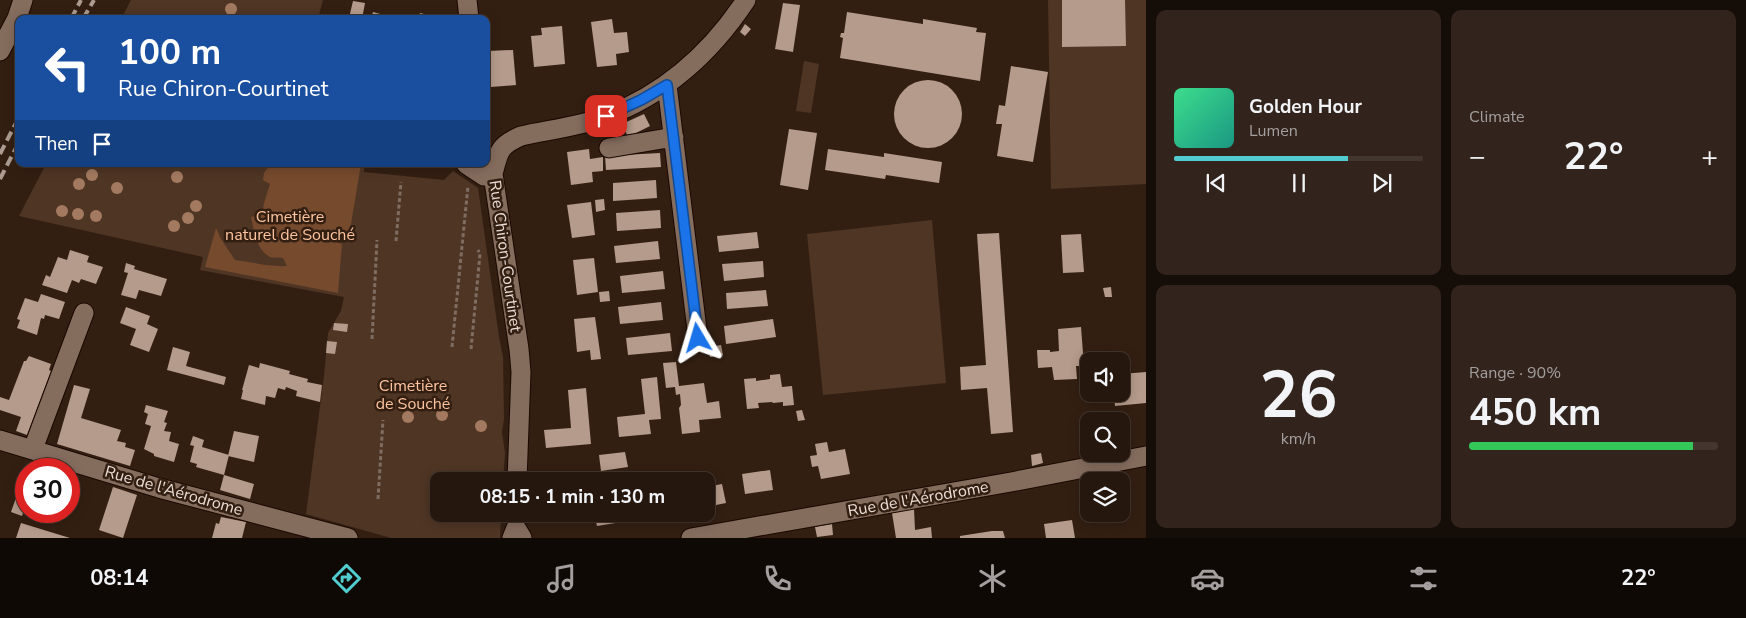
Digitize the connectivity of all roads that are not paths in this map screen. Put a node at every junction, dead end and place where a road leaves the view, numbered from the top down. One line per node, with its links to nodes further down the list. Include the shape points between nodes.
1 (23, 0): 4 (street)
2 (467, 0): 5 (street)
3 (746, 0): 8 (street, Rue Chiron-Courtinet, via 714,42)
4 (18, 15)
5 (469, 15)
6 (15, 22): 7 (street)
7 (0, 51)
8 (667, 85): 9 (street); 10 (street, Rue Chiron-Courtinet, via 606,116)
9 (674, 137): 11 (street); 15 (street)
10 (493, 145): 13 (street, Rue Chiron-Courtinet)
11 (609, 148)
12 (470, 167): 13 (street, via 484,176)
13 (493, 174): 19 (street, Rue Chiron-Courtinet, via 521,372)
14 (84, 313): 17 (street)
15 (698, 338)
16 (0, 440): 17 (street, Rue de l'Aérodrome)
17 (33, 449): 20 (street, Rue de l'Aérodrome, via 159,488)
18 (1146, 456): 21 (street, Rue de l'Aérodrome)
19 (517, 472)
20 (348, 538)
21 (690, 538)

